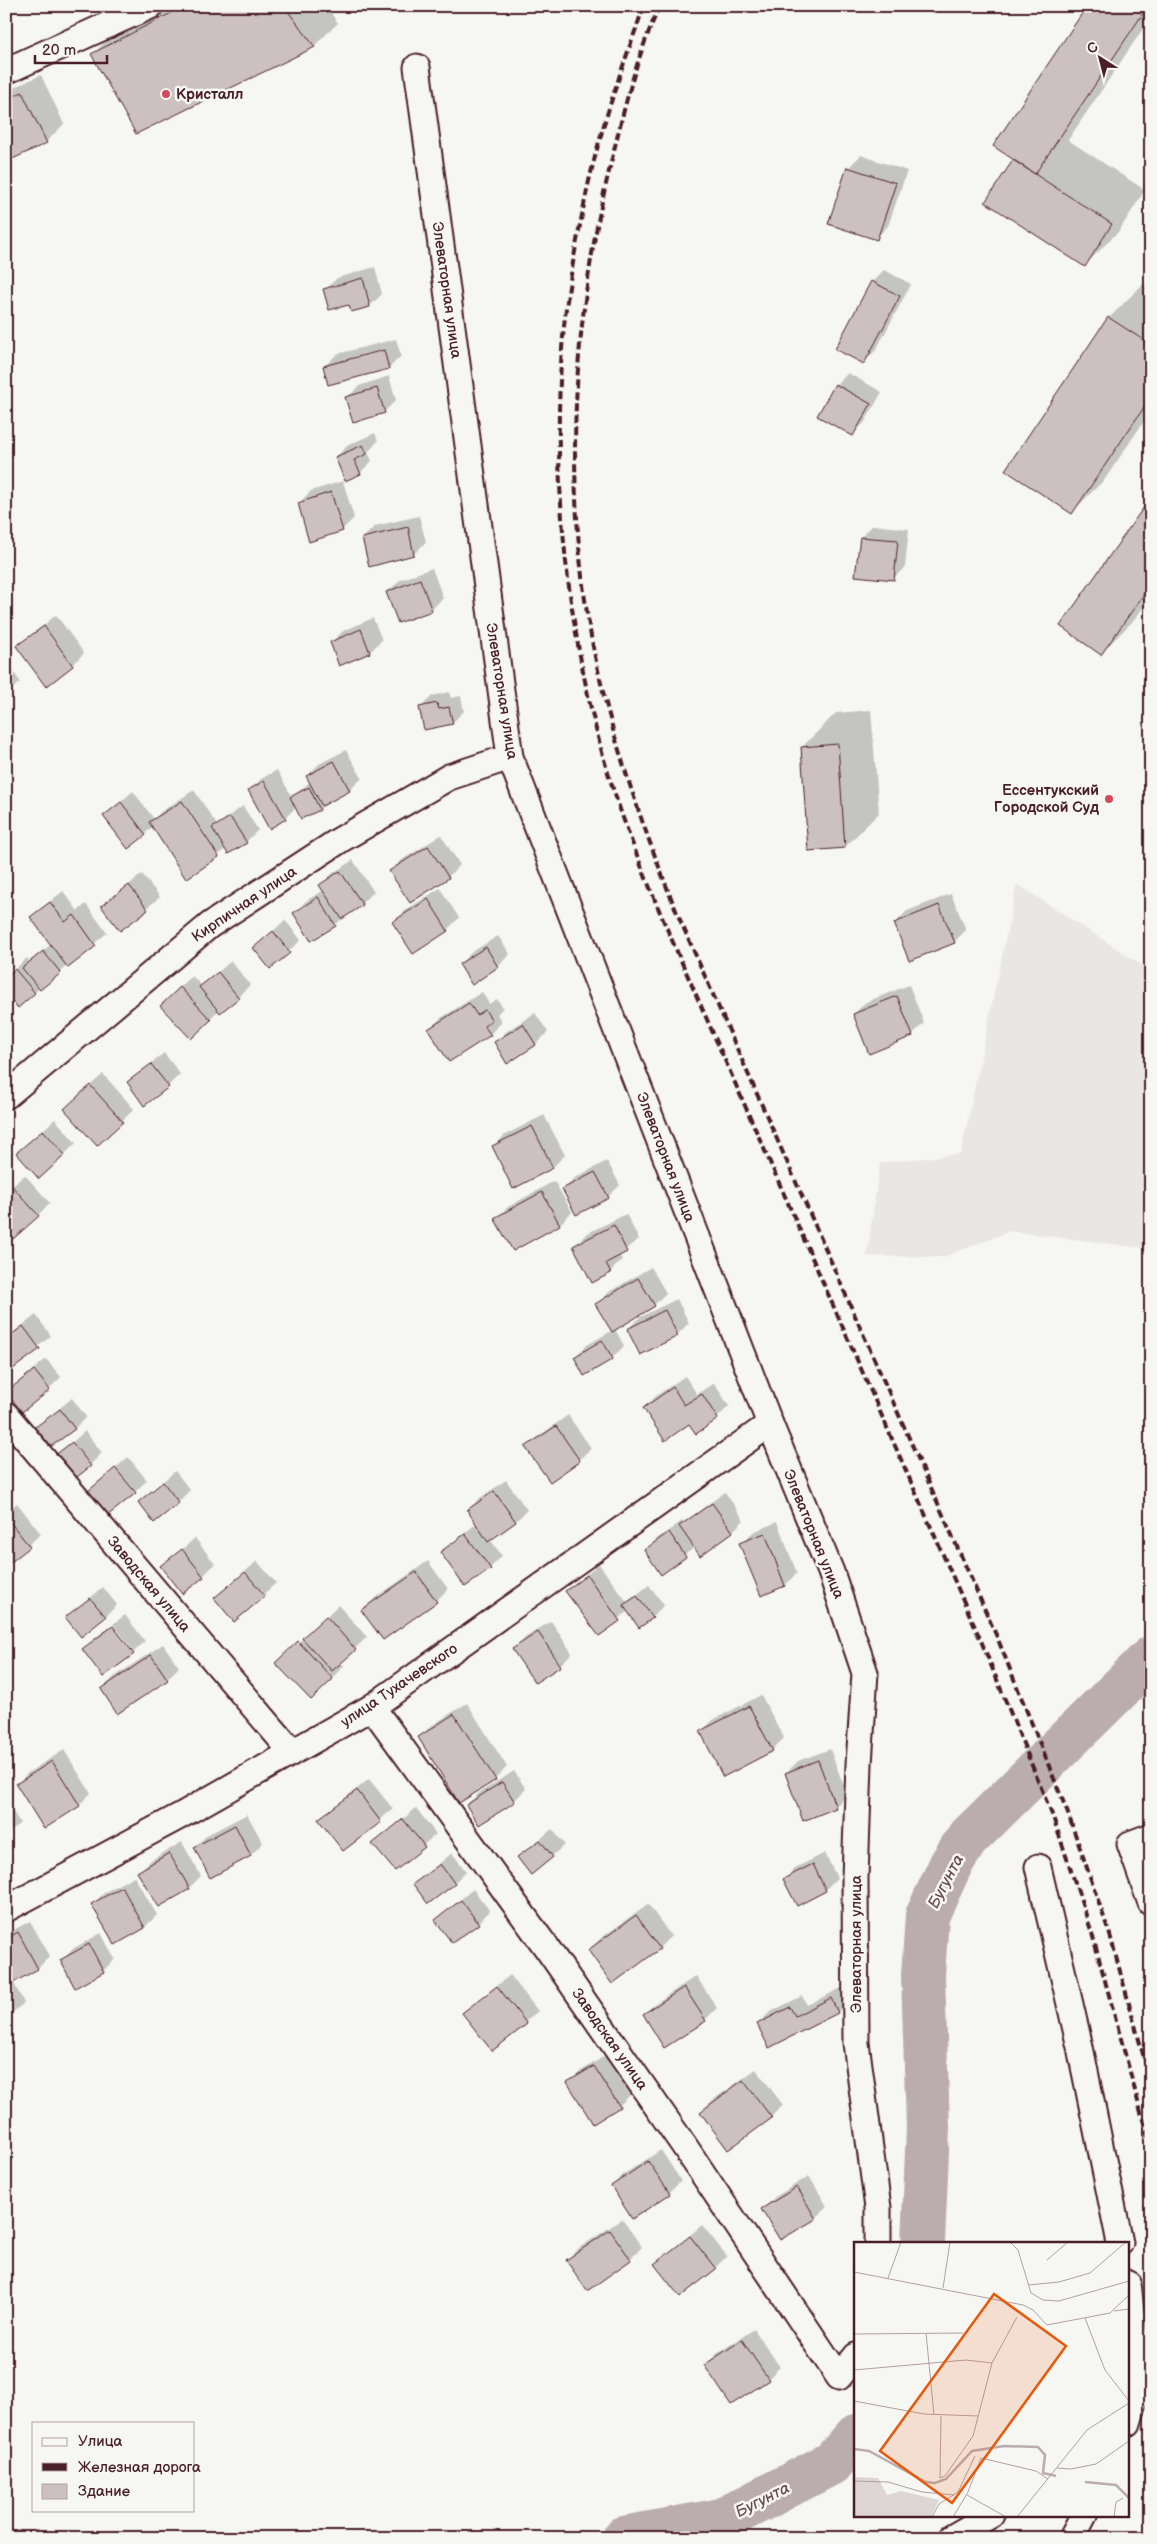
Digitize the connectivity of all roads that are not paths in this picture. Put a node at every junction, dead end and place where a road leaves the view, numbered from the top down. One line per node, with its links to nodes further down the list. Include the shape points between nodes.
1 (150, 6): 3 (street)
2 (418, 67): 4 (street, Элеваторная улица)
3 (6, 71)
4 (510, 757): 5 (street, Кирпичная улица, via 449,778 340,840 210,925); 7 (street, Элеваторная улица)
5 (6, 1096)
6 (6, 1415): 9 (street, Заводская улица)
7 (770, 1424): 8 (street, улица Тухачевского); 14 (street, Элеваторная улица, via 831,1572 865,1674 855,1878 856,2043 878,2208)
8 (372, 1707): 9 (street, улица Тухачевского); 17 (street, Заводская улица, via 555,1959 684,2144 838,2377)
9 (292, 1752): 13 (street, улица Тухачевского)
10 (1140, 1840): 12 (street)
11 (1038, 1867): 15 (street, via 1080,2047)
12 (1151, 1903)
13 (6, 1909)
14 (878, 2242)
15 (1120, 2242)
16 (1130, 2300): 18 (street, via 1140,2384)
17 (854, 2358)
18 (1130, 2416)
19 (989, 2516): 21 (street)
20 (1083, 2516): 22 (street)
21 (950, 2538)
22 (1072, 2538)

